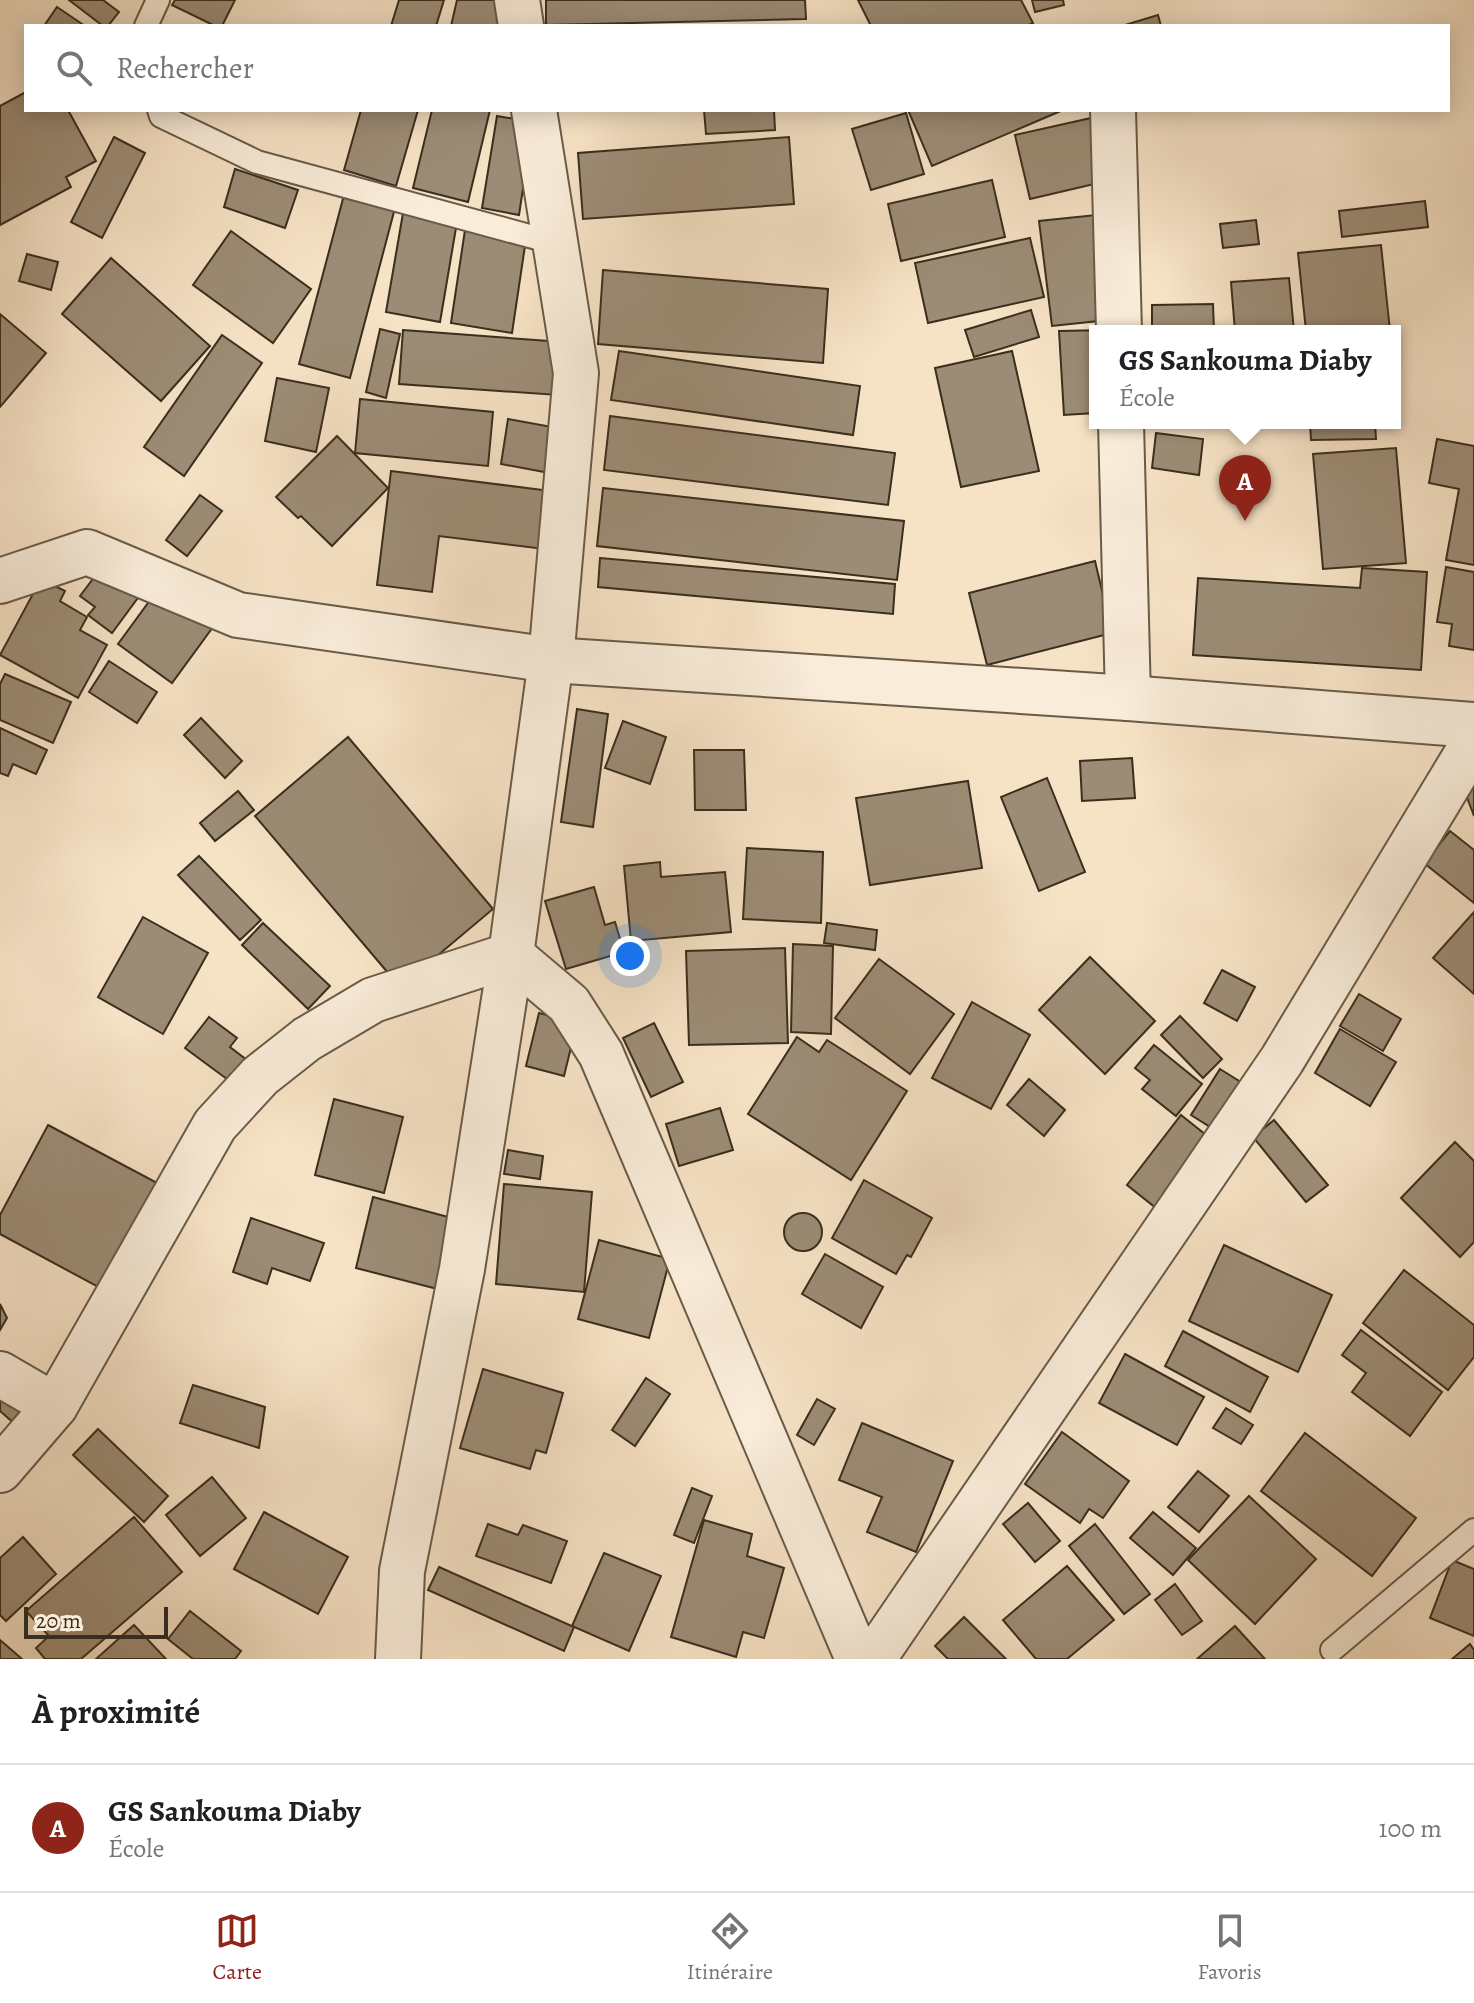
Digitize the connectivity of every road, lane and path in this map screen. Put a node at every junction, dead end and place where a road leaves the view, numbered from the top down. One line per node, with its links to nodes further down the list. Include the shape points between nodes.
1 (158, 0): 3 (lane)
2 (517, 0): 4 (street)
3 (147, 24)
4 (521, 24)
5 (160, 112): 8 (lane, via 257,162)
6 (534, 112): 8 (street)
7 (1113, 112): 9 (street)
8 (555, 243): 12 (street, via 576,373)
9 (1119, 325)
10 (1121, 429): 13 (street)
11 (0, 581): 12 (street, via 87,552 238,615)
12 (551, 660): 13 (street); 16 (street)
13 (1128, 698): 14 (street)
14 (1474, 725)
15 (1474, 742): 24 (street, via 1282,1060)
16 (511, 955): 18 (street, via 373,1000 307,1039 260,1076 215,1125); 22 (street, via 462,1269 402,1571); 23 (street, via 569,1004 601,1054)
17 (0, 1374): 18 (street)
18 (55, 1406): 19 (street)
19 (0, 1470)
20 (1474, 1530): 21 (lane)
21 (1332, 1650)
22 (398, 1659)
23 (858, 1659)
24 (873, 1659)

